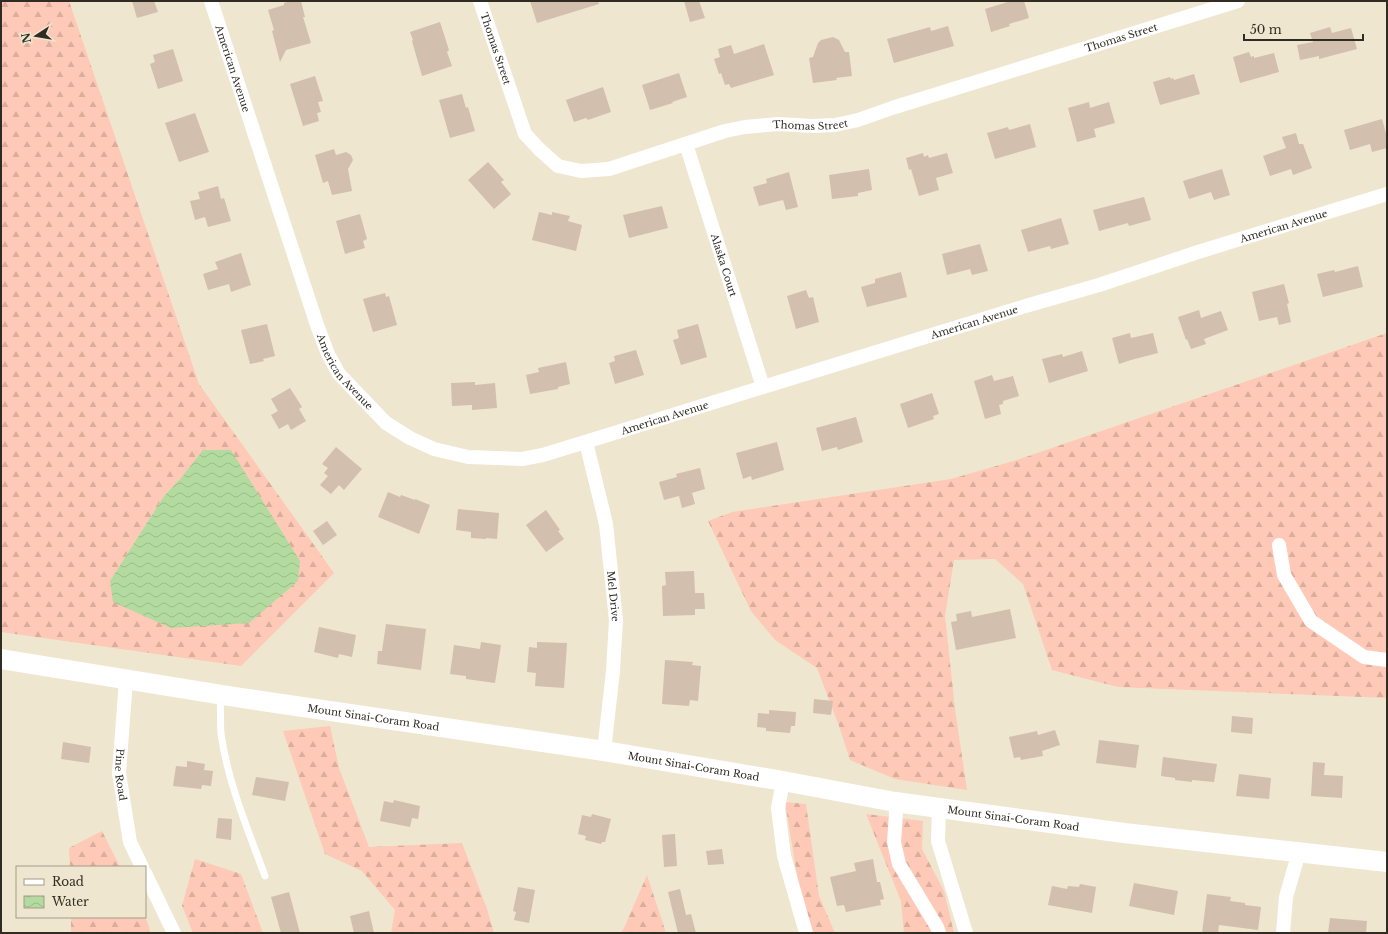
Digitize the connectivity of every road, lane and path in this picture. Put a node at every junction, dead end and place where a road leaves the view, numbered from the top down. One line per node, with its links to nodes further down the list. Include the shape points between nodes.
1 (210, 1): 7 (street, American Avenue, via 317,325 339,374 386,423 434,449 468,457 522,459)
2 (480, 1): 4 (street, Thomas Street, via 525,134 558,166 581,171 609,169)
3 (1238, 1): 4 (street, Thomas Street, via 858,120 835,125 778,124 745,127)
4 (686, 144): 6 (street, Alaska Court)
5 (1387, 194): 6 (street, American Avenue, via 1100,285)
6 (762, 387): 7 (street, American Avenue)
7 (586, 442): 13 (street, Mel Drive, via 606,524 616,620)
8 (1279, 545): 10 (street, via 1284,575 1311,621 1364,658)
9 (1, 659): 11 (main road, Mount Sinai-Coram Road)
10 (1387, 660)
11 (126, 680): 12 (main road, Mount Sinai-Coram Road); 19 (street, Pine Road, via 118,773 130,842)
12 (220, 695): 13 (main road, Mount Sinai-Coram Road); 21 (lane, via 221,733 229,769 240,808)
13 (604, 751): 14 (main road, Mount Sinai-Coram Road)
14 (783, 781): 15 (main road, Mount Sinai-Coram Road); 23 (street, via 778,808 784,856)
15 (895, 802): 16 (main road, Mount Sinai-Coram Road); 24 (street, via 894,842 899,864 938,927)
16 (939, 808): 17 (main road, Mount Sinai-Coram Road, via 1124,833); 25 (street, via 938,841)
17 (1299, 852): 18 (main road, Mount Sinai-Coram Road); 26 (street, via 1286,897)
18 (1387, 862)
19 (142, 866)
20 (146, 875): 22 (street)
21 (265, 876)
22 (174, 933)
23 (806, 933)
24 (939, 933)
25 (966, 933)
26 (1283, 933)

